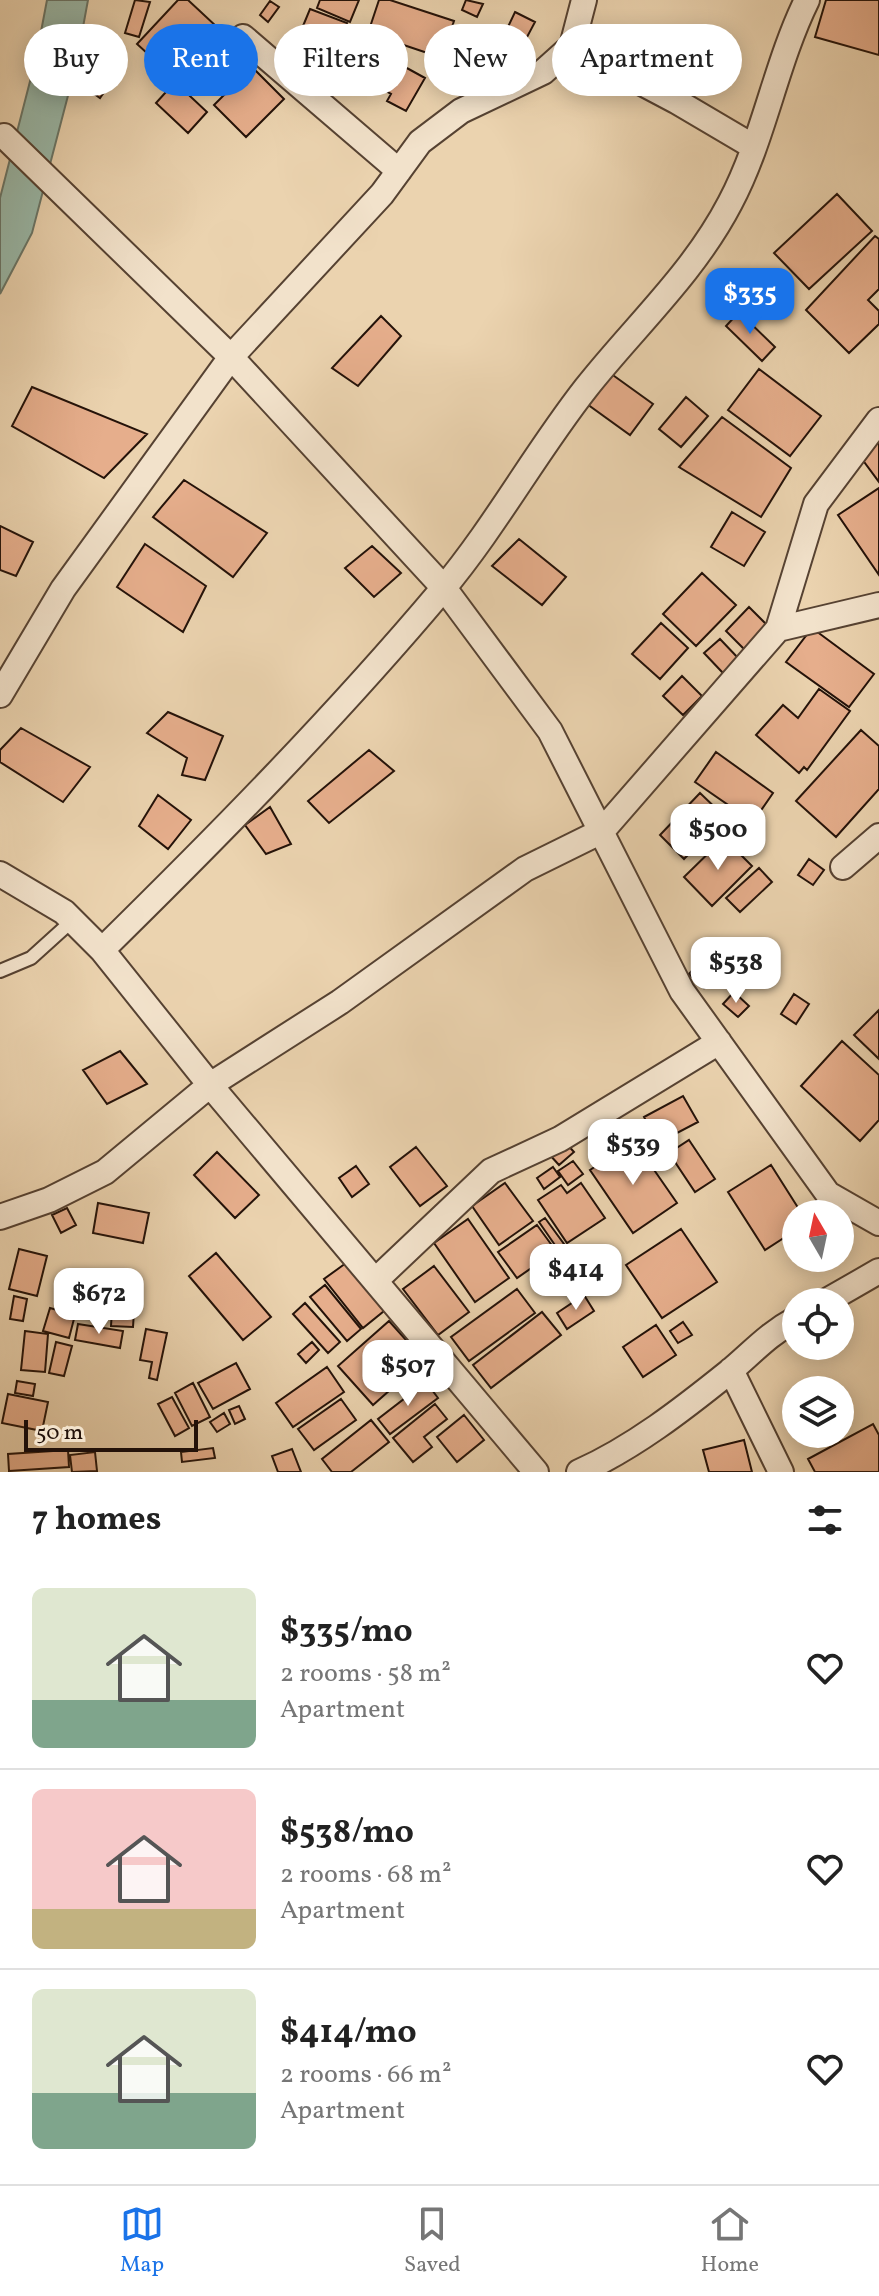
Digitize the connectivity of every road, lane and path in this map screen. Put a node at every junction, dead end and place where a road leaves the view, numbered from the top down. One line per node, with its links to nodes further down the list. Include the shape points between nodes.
1 (584, 0): 3 (street)
2 (807, 0): 8 (street)
3 (578, 24)
4 (258, 50): 9 (street)
5 (552, 64): 9 (street, via 461,111 420,142)
6 (667, 96): 8 (street)
7 (5, 141): 10 (street, via 47,174)
8 (754, 147): 12 (street, via 731,202 691,268 586,389)
9 (399, 171): 10 (street)
10 (231, 357): 12 (street); 15 (street, via 63,589)
11 (879, 420): 14 (street, via 816,504)
12 (444, 588): 16 (street, via 534,705); 21 (street, via 223,831)
13 (879, 605): 14 (street)
14 (778, 629): 16 (street)
15 (0, 695)
16 (602, 831): 23 (street, via 682,991); 24 (street, via 525,869 340,1002)
17 (879, 836): 18 (street)
18 (843, 867)
19 (0, 874): 20 (street)
20 (73, 920): 21 (street); 22 (lane, via 31,958)
21 (102, 950): 24 (street)
22 (0, 971)
23 (719, 1042): 26 (street, via 828,1194); 28 (street, via 560,1139 491,1171)
24 (210, 1085): 25 (street, via 105,1172); 28 (street)
25 (0, 1217)
26 (879, 1223)
27 (879, 1271): 29 (street)
28 (376, 1280): 32 (street)
29 (849, 1288)
30 (782, 1328): 31 (street)
31 (731, 1370): 33 (street, via 641,1437); 34 (street)
32 (536, 1472)
33 (579, 1472)
34 (781, 1472)

